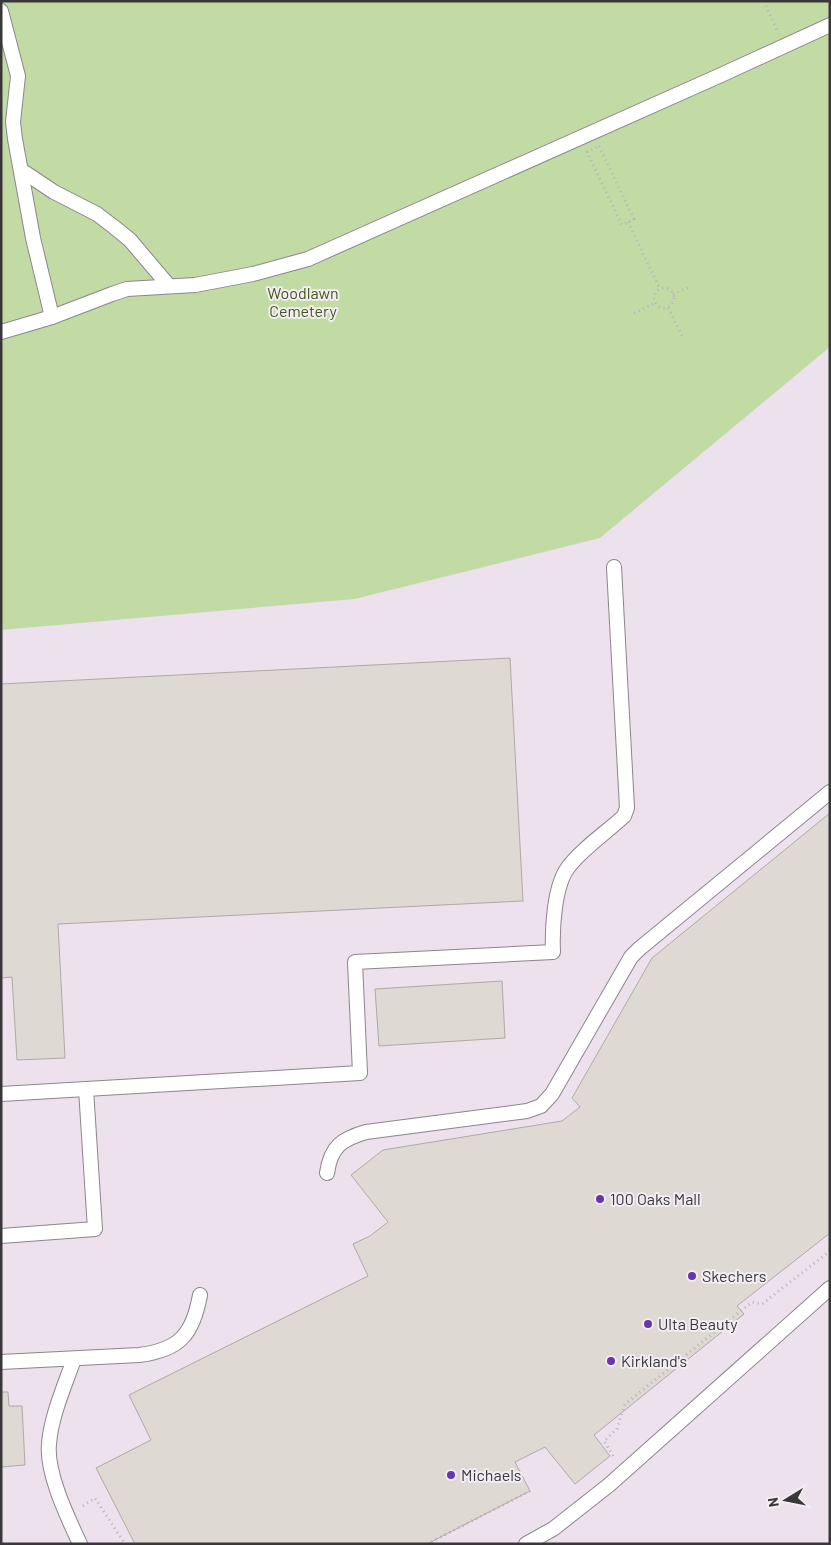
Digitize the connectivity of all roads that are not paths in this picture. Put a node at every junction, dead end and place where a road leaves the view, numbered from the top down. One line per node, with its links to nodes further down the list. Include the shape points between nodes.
1 (1, 11): 3 (lane, via 18,76 14,122)
2 (830, 25): 4 (lane, via 308,259 253,274 195,285)
3 (21, 170): 4 (lane, via 114,227 130,240); 5 (lane)
4 (169, 286): 5 (lane, via 127,289)
5 (52, 317): 6 (lane)
6 (1, 332)
7 (614, 567): 9 (lane, via 627,808 624,816 579,854 566,870 559,888 552,931 553,952 355,962 360,1073)
8 (830, 792): 11 (lane, via 631,957 552,1094 541,1106 527,1111 354,1135 333,1151)
9 (86, 1089): 10 (lane); 12 (lane, via 95,1229)
10 (1, 1094)
11 (327, 1173)
12 (1, 1236)
13 (830, 1288): 18 (lane, via 609,1485 553,1529)
14 (200, 1295): 15 (lane, via 189,1330 168,1348 139,1355)
15 (74, 1358): 16 (lane); 17 (lane, via 52,1428 48,1453 51,1472)
16 (1, 1362)
17 (80, 1544)
18 (526, 1544)

